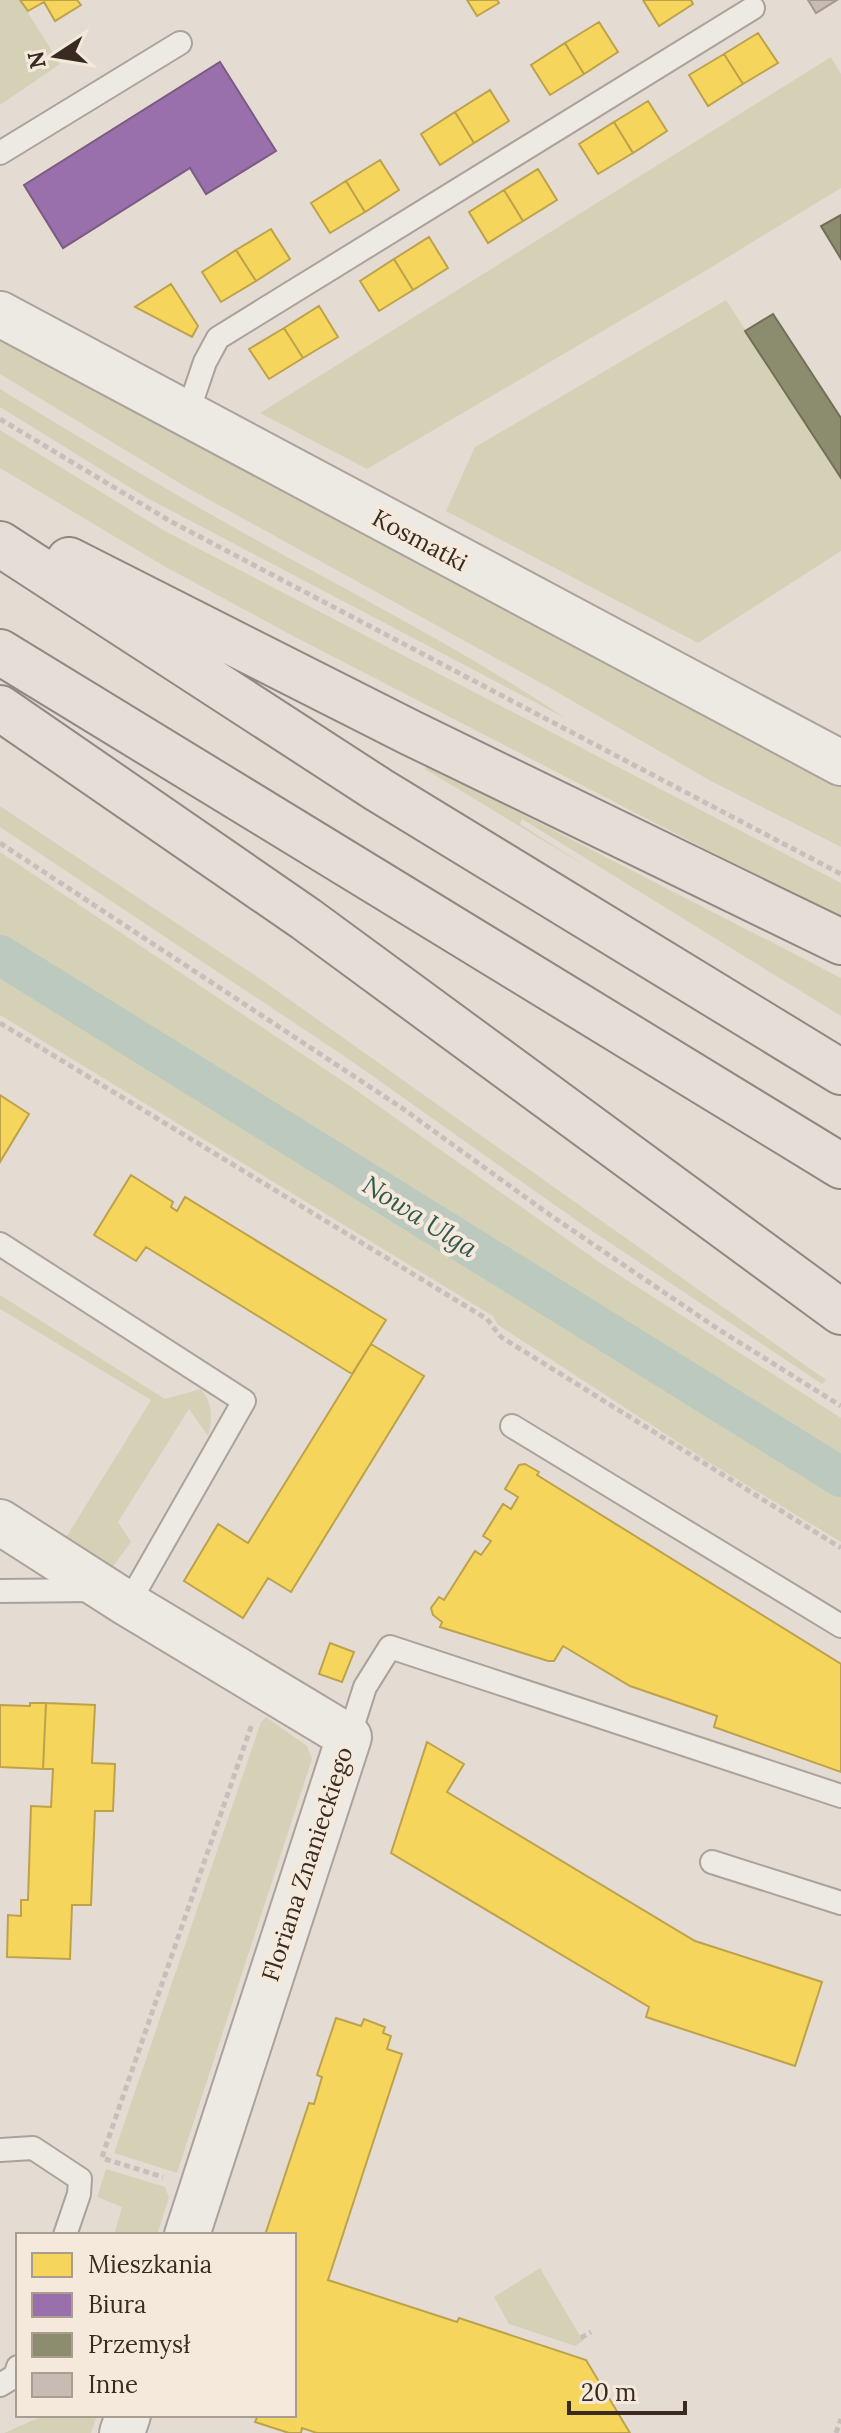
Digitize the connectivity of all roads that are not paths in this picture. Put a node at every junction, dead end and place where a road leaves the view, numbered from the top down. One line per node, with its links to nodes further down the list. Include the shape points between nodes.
1 (753, 8): 5 (lane, via 218,338)
2 (180, 43): 3 (lane)
3 (0, 153)
4 (0, 314): 5 (street, Kosmatki)
5 (187, 415): 10 (street, Kosmatki)
6 (0, 525): 11 (main road)
7 (0, 544): 12 (main road, via 379,790)
8 (0, 652): 13 (main road)
9 (0, 708): 15 (main road, via 306,919)
10 (841, 763)
11 (841, 942)
12 (841, 1072)
13 (841, 1166)
14 (0, 1244): 19 (lane, via 244,1401)
15 (841, 1312)
16 (512, 1426): 20 (lane)
17 (0, 1522): 19 (street, Floriana Znanieckiego)
18 (0, 1591): 19 (lane)
19 (116, 1597): 21 (street, Floriana Znanieckiego)
20 (841, 1626)
21 (349, 1737): 22 (lane, via 365,1687 390,1647); 27 (street, Floriana Znanieckiego)
22 (841, 1796)
23 (712, 1862): 24 (lane)
24 (841, 1903)
25 (0, 2150): 26 (lane, via 33,2148 80,2179)
26 (66, 2233)
27 (188, 2233)
28 (16, 2373): 29 (lane)
29 (0, 2385)

